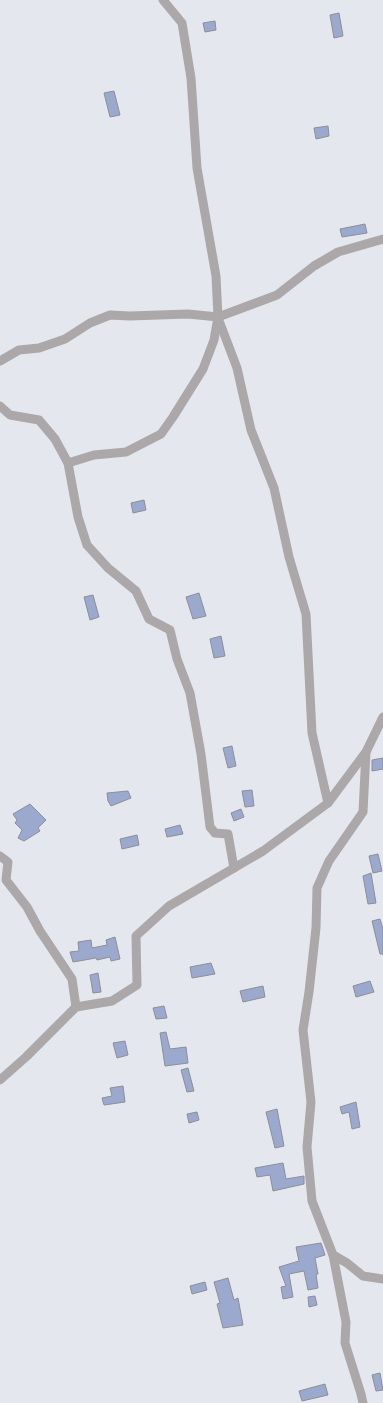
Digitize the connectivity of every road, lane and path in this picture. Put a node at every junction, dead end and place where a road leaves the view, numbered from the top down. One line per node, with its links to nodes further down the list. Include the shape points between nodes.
1 (164, 0): 3 (street, via 182,23 191,78 198,168 216,276)
2 (383, 239): 3 (street, via 338,252 314,266 277,295)
3 (218, 317): 4 (street, via 188,314 110,315 90,323 65,339 39,348 19,350); 6 (street, via 214,340 203,370 161,434 126,452 94,455); 9 (street, via 237,368 251,430 274,488 289,557 306,614 312,733)
4 (0, 361)
5 (0, 406): 6 (street, via 10,415 39,420 55,439)
6 (68, 462): 11 (street, via 78,517 87,545 108,568 136,591 149,619 170,630 177,659 190,693 210,826 215,833 228,834)
7 (383, 717): 8 (street)
8 (366, 752): 9 (street); 14 (street, via 363,812 329,862 317,888 316,928 303,1030 311,1102 307,1147 312,1201)
9 (328, 803): 11 (street, via 263,851)
10 (0, 856): 12 (street, via 8,862 6,880 27,907 72,980)
11 (234, 868): 12 (street, via 169,906 136,936 137,985 112,1001)
12 (76, 1007): 13 (street)
13 (0, 1080)
14 (333, 1255): 15 (street, via 363,1276); 16 (street, via 346,1322 345,1343)
15 (383, 1280)
16 (363, 1403)

